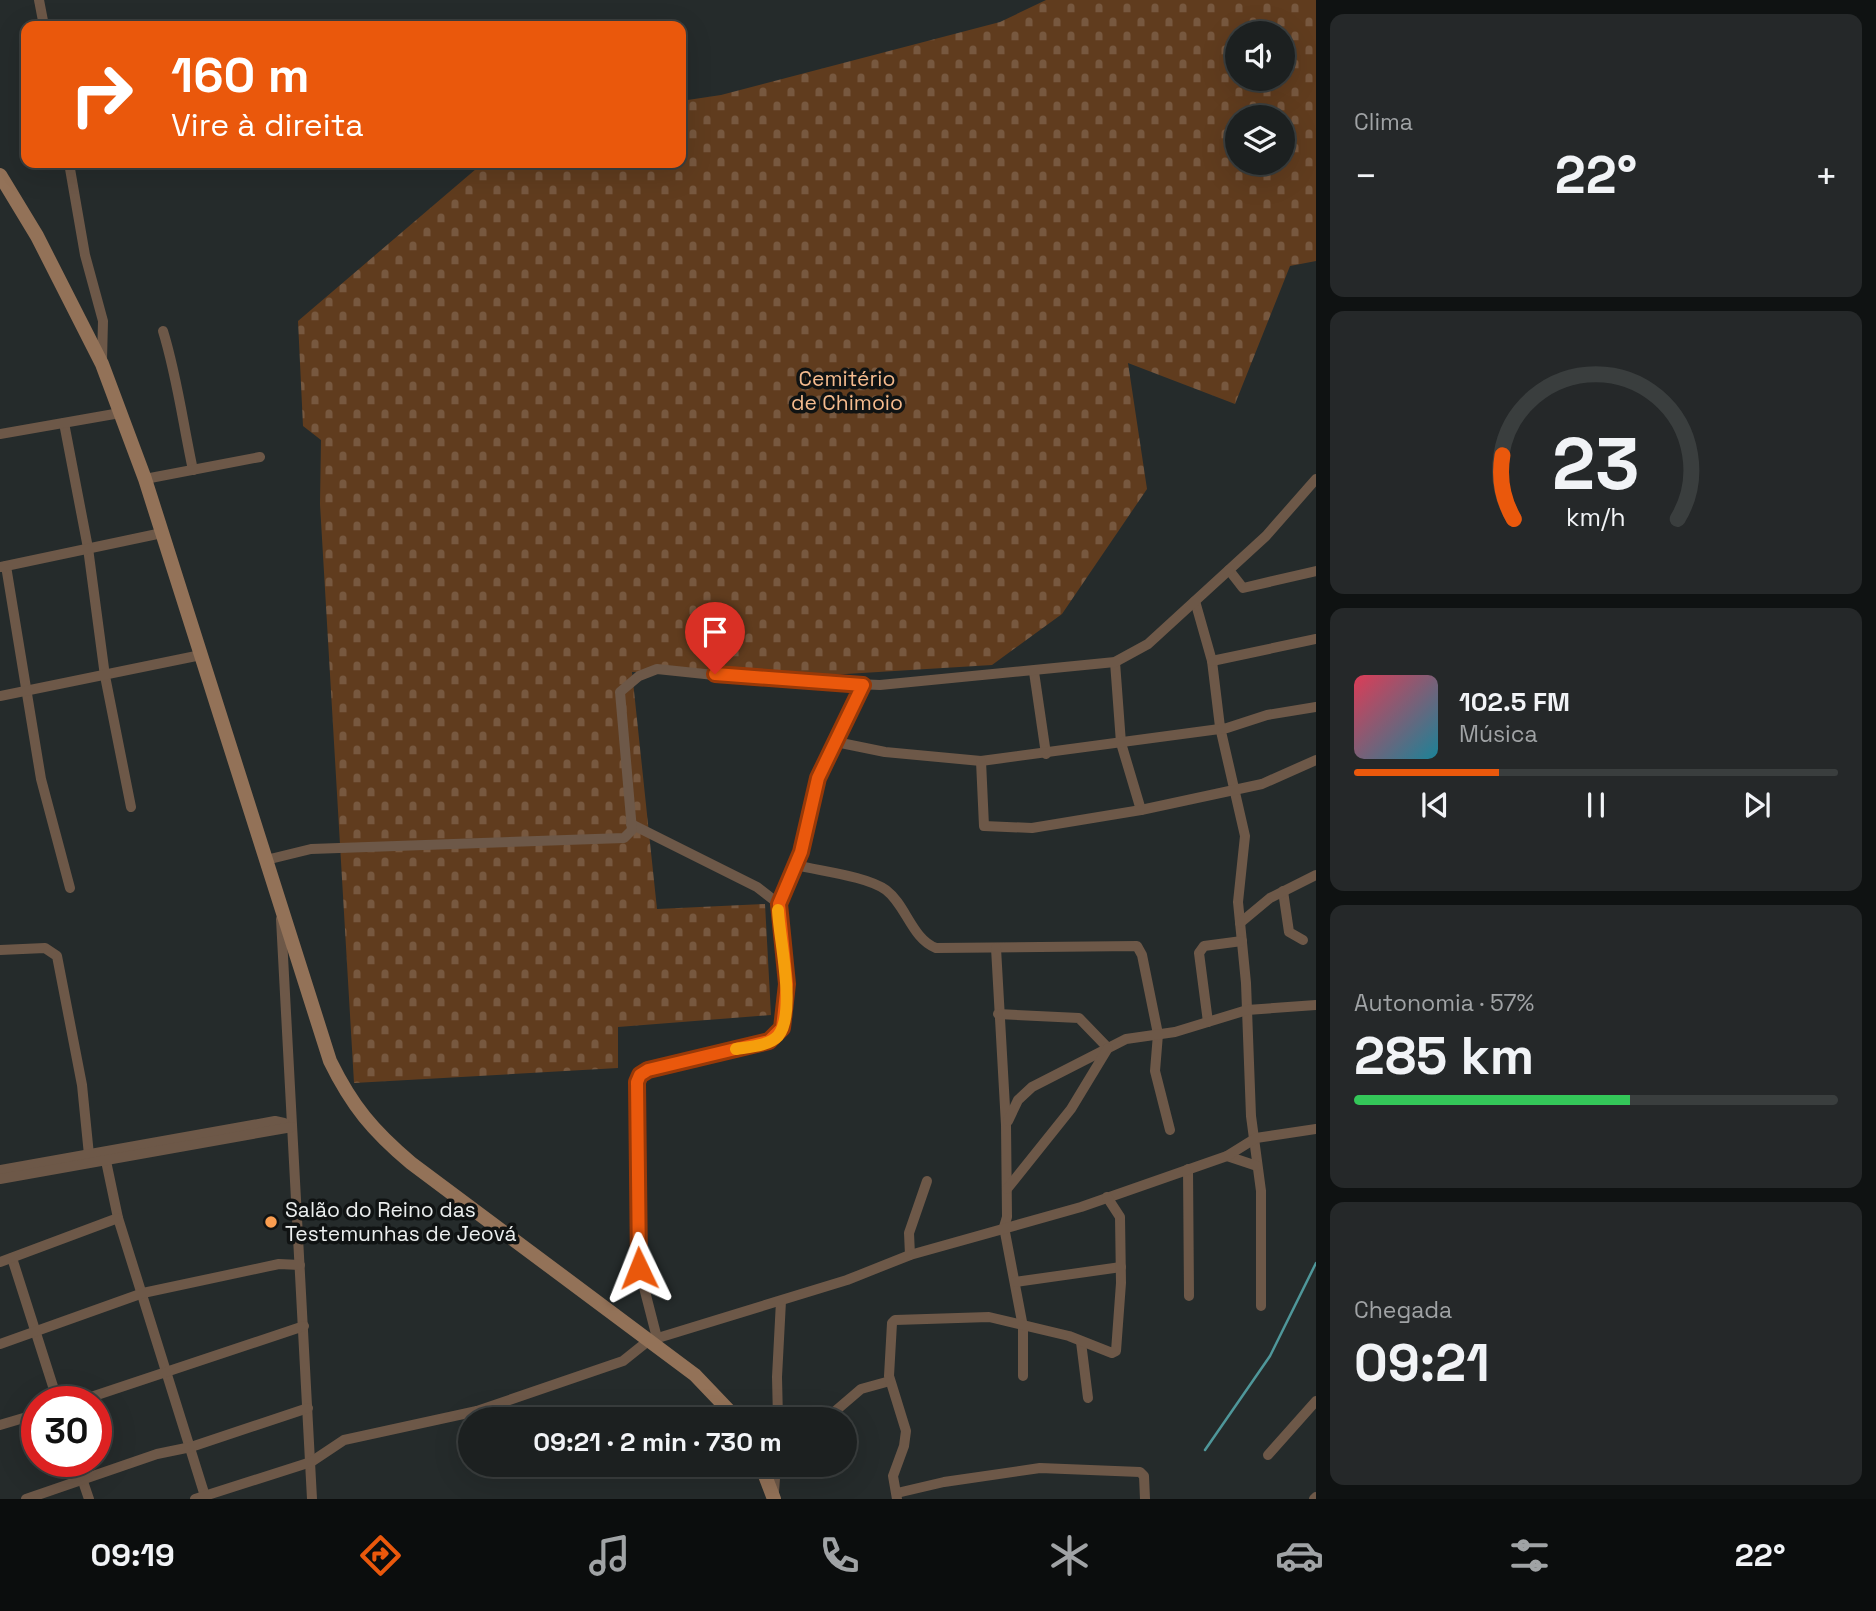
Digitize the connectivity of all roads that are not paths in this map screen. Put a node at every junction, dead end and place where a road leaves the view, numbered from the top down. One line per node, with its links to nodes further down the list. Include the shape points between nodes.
1 (40, 0): 2 (street)
2 (43, 21)
3 (70, 168): 6 (street, via 85,255 103,321)
4 (0, 175): 6 (street, via 43,246)
5 (163, 331): 11 (street)
6 (102, 364): 7 (street)
7 (120, 413): 8 (street); 13 (street)
8 (64, 423): 9 (street); 15 (street)
9 (0, 435)
10 (260, 457): 11 (street)
11 (193, 470): 13 (street)
12 (1316, 478): 17 (street, via 1275,527)
13 (145, 479): 14 (street)
14 (162, 533): 15 (street); 21 (street)
15 (88, 548): 16 (street); 25 (street)
16 (3, 566): 27 (street)
17 (1229, 570): 18 (street, via 1243,588); 19 (street)
18 (1316, 571)
19 (1195, 601): 22 (street, via 1148,643); 23 (street)
20 (1316, 639): 23 (street)
21 (201, 655): 25 (street); 40 (street)
22 (1115, 662): 24 (street); 32 (street)
23 (1212, 662): 30 (street)
24 (1034, 672): 26 (street); 33 (street)
25 (104, 676): 27 (street); 37 (street)
26 (863, 685): 31 (street); 39 (street, via 762,680 668,668 639,676 620,692)
27 (28, 690): 28 (street); 43 (street, via 41,779)
28 (0, 696)
29 (1316, 706): 30 (street)
30 (1220, 727): 32 (street); 36 (street)
31 (836, 742): 35 (street, via 908,755); 41 (street, via 818,778)
32 (1121, 743): 33 (street); 38 (street)
33 (1046, 754): 35 (street)
34 (1316, 760): 36 (street, via 1273,780)
35 (981, 761): 38 (street, via 982,823 986,827 1032,828)
36 (1237, 789): 38 (street); 47 (street, via 1245,836 1238,890)
37 (131, 807)
38 (1141, 810)
39 (631, 824): 40 (street, via 632,830 624,838 311,849); 45 (street, via 757,887)
40 (266, 860): 46 (street)
41 (796, 865): 45 (street); 50 (street, via 885,890 929,945)
42 (1316, 875): 44 (street)
43 (70, 888)
44 (1283, 891): 47 (street); 48 (street, via 1289,932)
45 (779, 904): 88 (street, via 787,984 777,1036 648,1070 637,1082 639,1268)
46 (280, 908): 59 (street); 88 (street, via 330,1060 363,1118 411,1163)
47 (1241, 923): 49 (street)
48 (1303, 940)
49 (1242, 941): 53 (street); 55 (street, via 1204,946 1199,953)
50 (996, 948): 54 (street); 56 (street, via 1137,946)
51 (0, 950): 63 (street, via 45,948 57,956 82,1085)
52 (1316, 1005): 53 (street)
53 (1247, 1010): 55 (street); 62 (street)
54 (998, 1013): 57 (street, via 1079,1018); 58 (street)
55 (1208, 1022): 56 (street)
56 (1158, 1034): 57 (street, via 1126,1039); 60 (street, via 1156,1071)
57 (1108, 1048): 58 (street, via 1024,1093); 71 (street, via 1071,1109)
58 (1006, 1125): 71 (street)
59 (290, 1127): 63 (street, via 275,1121); 65 (street); 78 (street)
60 (1170, 1129)
61 (1316, 1129): 62 (street)
62 (1256, 1138): 64 (street); 66 (street)
63 (89, 1155): 68 (street)
64 (1227, 1156): 66 (street); 67 (street)
65 (106, 1161): 69 (street); 73 (street)
66 (1257, 1166): 84 (street)
67 (1188, 1169): 72 (street); 82 (street)
68 (0, 1170)
69 (0, 1179)
70 (927, 1181): 75 (street, via 909,1233)
71 (1007, 1189): 74 (street)
72 (1107, 1197): 74 (street); 79 (street, via 1120,1217)
73 (118, 1218): 76 (street); 81 (street)
74 (1004, 1227): 75 (street); 80 (street)
75 (910, 1255): 83 (street)
76 (12, 1258): 77 (street); 87 (street)
77 (0, 1262)
78 (300, 1265): 81 (street, via 278,1264); 85 (street)
79 (1121, 1268): 80 (street); 89 (street, via 1118,1348 1112,1353)
80 (1015, 1282): 86 (street)
81 (143, 1293): 87 (street); 91 (street)
82 (1189, 1296)
83 (781, 1301): 88 (street); 99 (street)
84 (1261, 1307)
85 (304, 1326): 91 (street); 101 (street)
86 (1023, 1327): 89 (street); 92 (street); 93 (street, via 983,1316 895,1320 891,1323)
87 (36, 1333): 90 (street); 94 (street)
88 (652, 1339): 98 (street); 106 (street, via 623,1361 477,1411 344,1440)
89 (1082, 1342): 96 (street)
90 (0, 1344)
91 (165, 1373): 95 (street); 104 (street)
92 (1023, 1376)
93 (890, 1381): 100 (street, via 860,1389); 112 (street, via 906,1431 893,1476)
94 (53, 1386)
95 (112, 1390)
96 (1088, 1398)
97 (1316, 1401): 105 (street)
98 (726, 1407)
99 (778, 1407)
100 (840, 1407)
101 (308, 1408): 104 (street); 106 (street)
102 (21, 1419): 103 (street)
103 (0, 1426)
104 (191, 1447): 110 (street); 113 (street)
105 (1268, 1455)
106 (311, 1462): 111 (street); 117 (street)
107 (81, 1477): 110 (street)
108 (766, 1477): 114 (street)
109 (775, 1477): 114 (street)
110 (82, 1481): 115 (street); 116 (street)
111 (223, 1495): 113 (street)
112 (897, 1496): 118 (street, via 1003,1473 1081,1468 1143,1473)
113 (200, 1497)
114 (774, 1497)
115 (26, 1499)
116 (89, 1499)
117 (313, 1499)
118 (1145, 1499)

